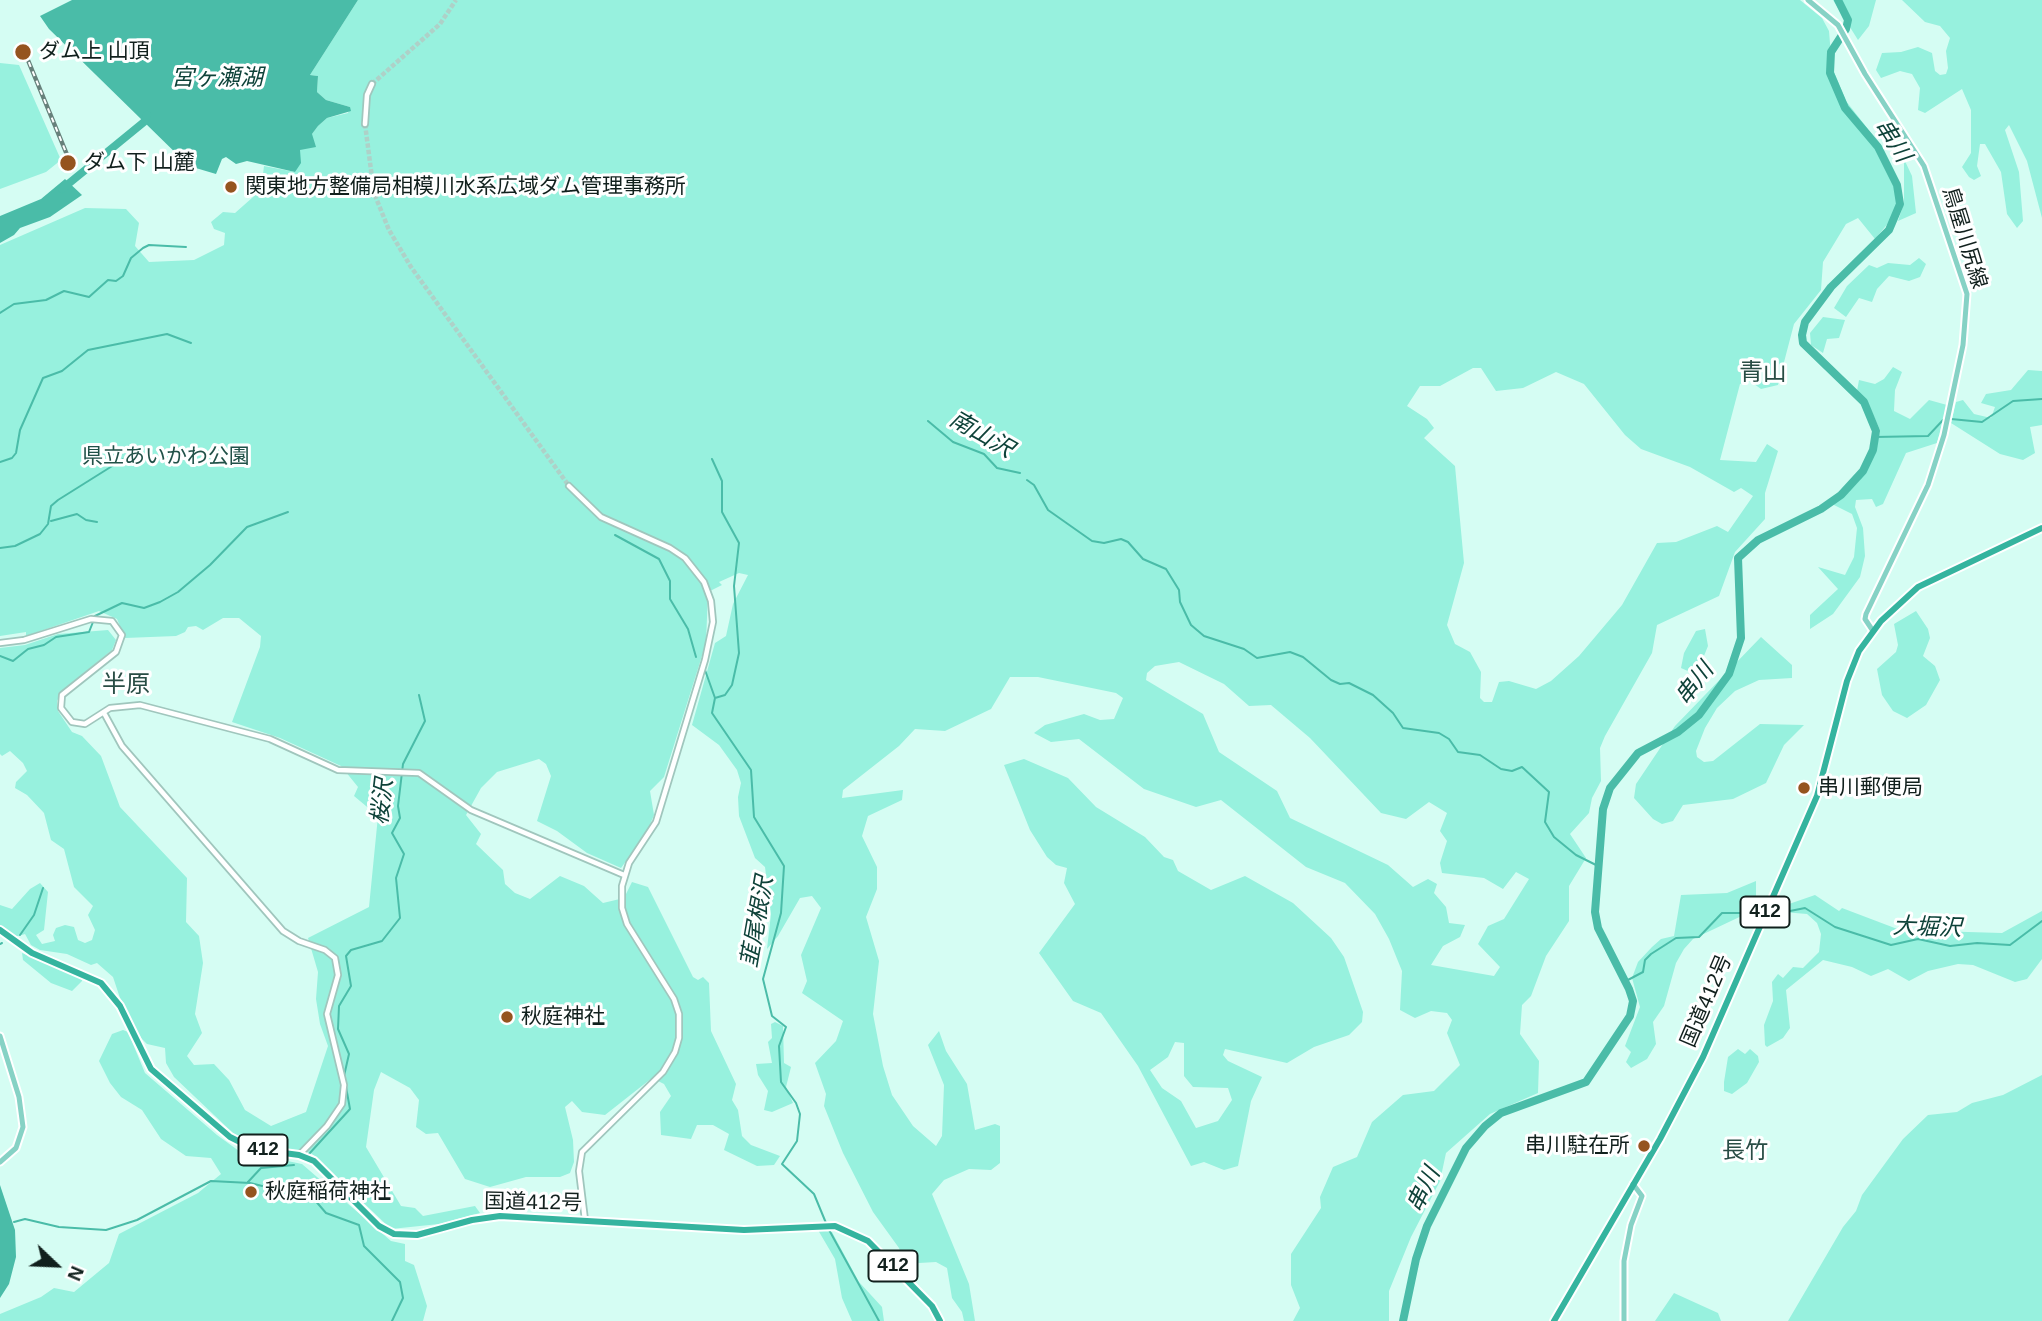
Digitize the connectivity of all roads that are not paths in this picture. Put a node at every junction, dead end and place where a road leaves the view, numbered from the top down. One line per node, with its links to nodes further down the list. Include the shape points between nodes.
1 (1808, 0): 6 (main road, 鳥屋川尻線, via 1838,25 1924,166 1964,280 1968,306 1941,446 1903,543 1867,614)
2 (372, 85): 3 (street, via 366,94)
3 (365, 124)
4 (569, 486): 9 (street, via 589,508 613,523 685,558 704,582 713,611 708,647 656,822)
5 (2042, 528): 6 (highway, 国道412号 / 412, via 1918,587)
6 (1873, 631): 14 (highway, 国道412号 / 412, via 1850,670 1809,815 1703,1056)
7 (0, 643): 8 (street, via 94,619 116,624 122,635 120,646 66,690 61,708 66,719 78,724 92,722)
8 (104, 713): 9 (street, via 118,706 140,705 270,739 338,769 408,771 428,777 457,801 493,821); 12 (street, via 122,746 284,931 335,958 338,975 327,1014 344,1085 342,1104)
9 (624, 876): 15 (street, via 624,916 674,999 679,1038 659,1077 582,1152 579,1171)
10 (0, 930): 12 (highway, 国道412号 / 412, via 32,953 101,982 120,1006 151,1069 230,1138 254,1149)
11 (0, 1036): 13 (main road, via 23,1127 16,1147)
12 (299, 1155): 15 (highway, 国道412号 / 412, via 326,1171 379,1226 394,1234 416,1235 500,1216)
13 (0, 1162)
14 (1633, 1184): 17 (highway, 国道412号 / 412); 18 (main road, via 1642,1196 1623,1267)
15 (585, 1221): 16 (highway, 国道412号 / 412, via 744,1230 835,1226 874,1246)
16 (940, 1321)
17 (1554, 1321)
18 (1624, 1321)

